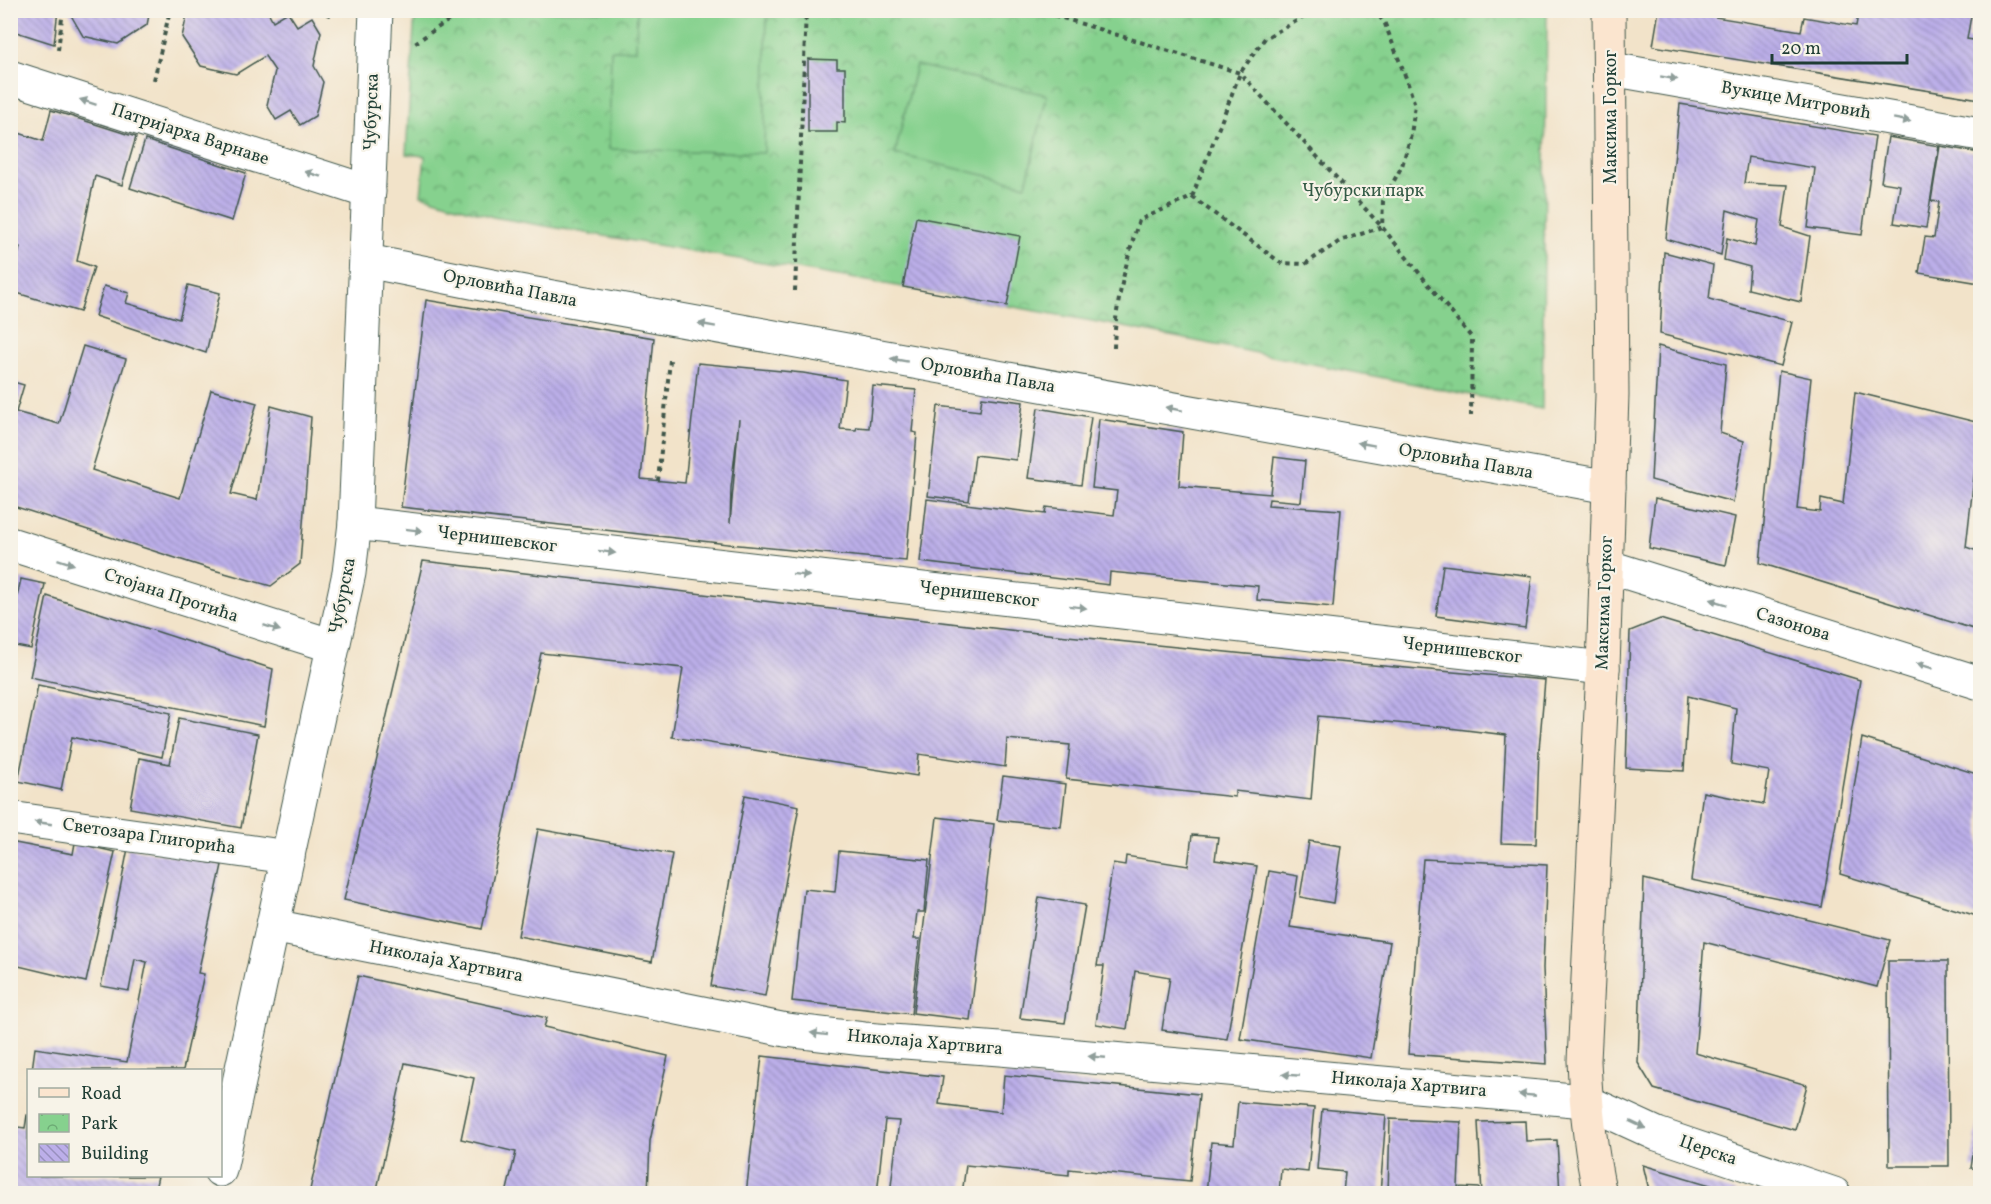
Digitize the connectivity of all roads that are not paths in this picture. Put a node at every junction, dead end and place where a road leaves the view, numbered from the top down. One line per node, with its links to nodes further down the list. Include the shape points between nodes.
1 (376, 10): 6 (street, Чубурска)
2 (1609, 10): 3 (main road, Максима Горког)
3 (1611, 69): 5 (street, Вукице Митровић, one-way to 5); 8 (main road, Максима Горког)
4 (10, 77): 6 (street, Патријарха Варнаве, one-way to 4)
5 (1980, 134)
6 (369, 192): 7 (street, Чубурска)
7 (367, 261): 8 (street, Орловића Павла, one-way to 7, via 537,295); 9 (street, Чубурска)
8 (1609, 487): 11 (main road, Максима Горког)
9 (356, 523): 12 (street, Чубурска); 13 (street, Чернишевског, one-way to 13)
10 (10, 544): 12 (street, Стојана Протића, one-way to 12)
11 (1606, 566): 13 (main road, Максима Горког); 14 (street, Сазонова, one-way to 11)
12 (333, 646): 16 (street, Чубурска)
13 (1603, 668): 18 (main road, Максима Горког)
14 (1980, 683)
15 (10, 818): 16 (street, Светозара Глигорића, one-way to 15)
16 (288, 857): 17 (street, Чубурска)
17 (273, 926): 18 (street, Николаја Хартвига, one-way to 17, via 786,1030); 19 (street, Чубурска)
18 (1585, 1101): 22 (main road, Максима Горког); 23 (street, Церска, one-way to 23, via 1657,1134)
19 (222, 1161)
20 (219, 1177): 21 (street)
21 (216, 1194)
22 (1600, 1194)
23 (1834, 1194)

